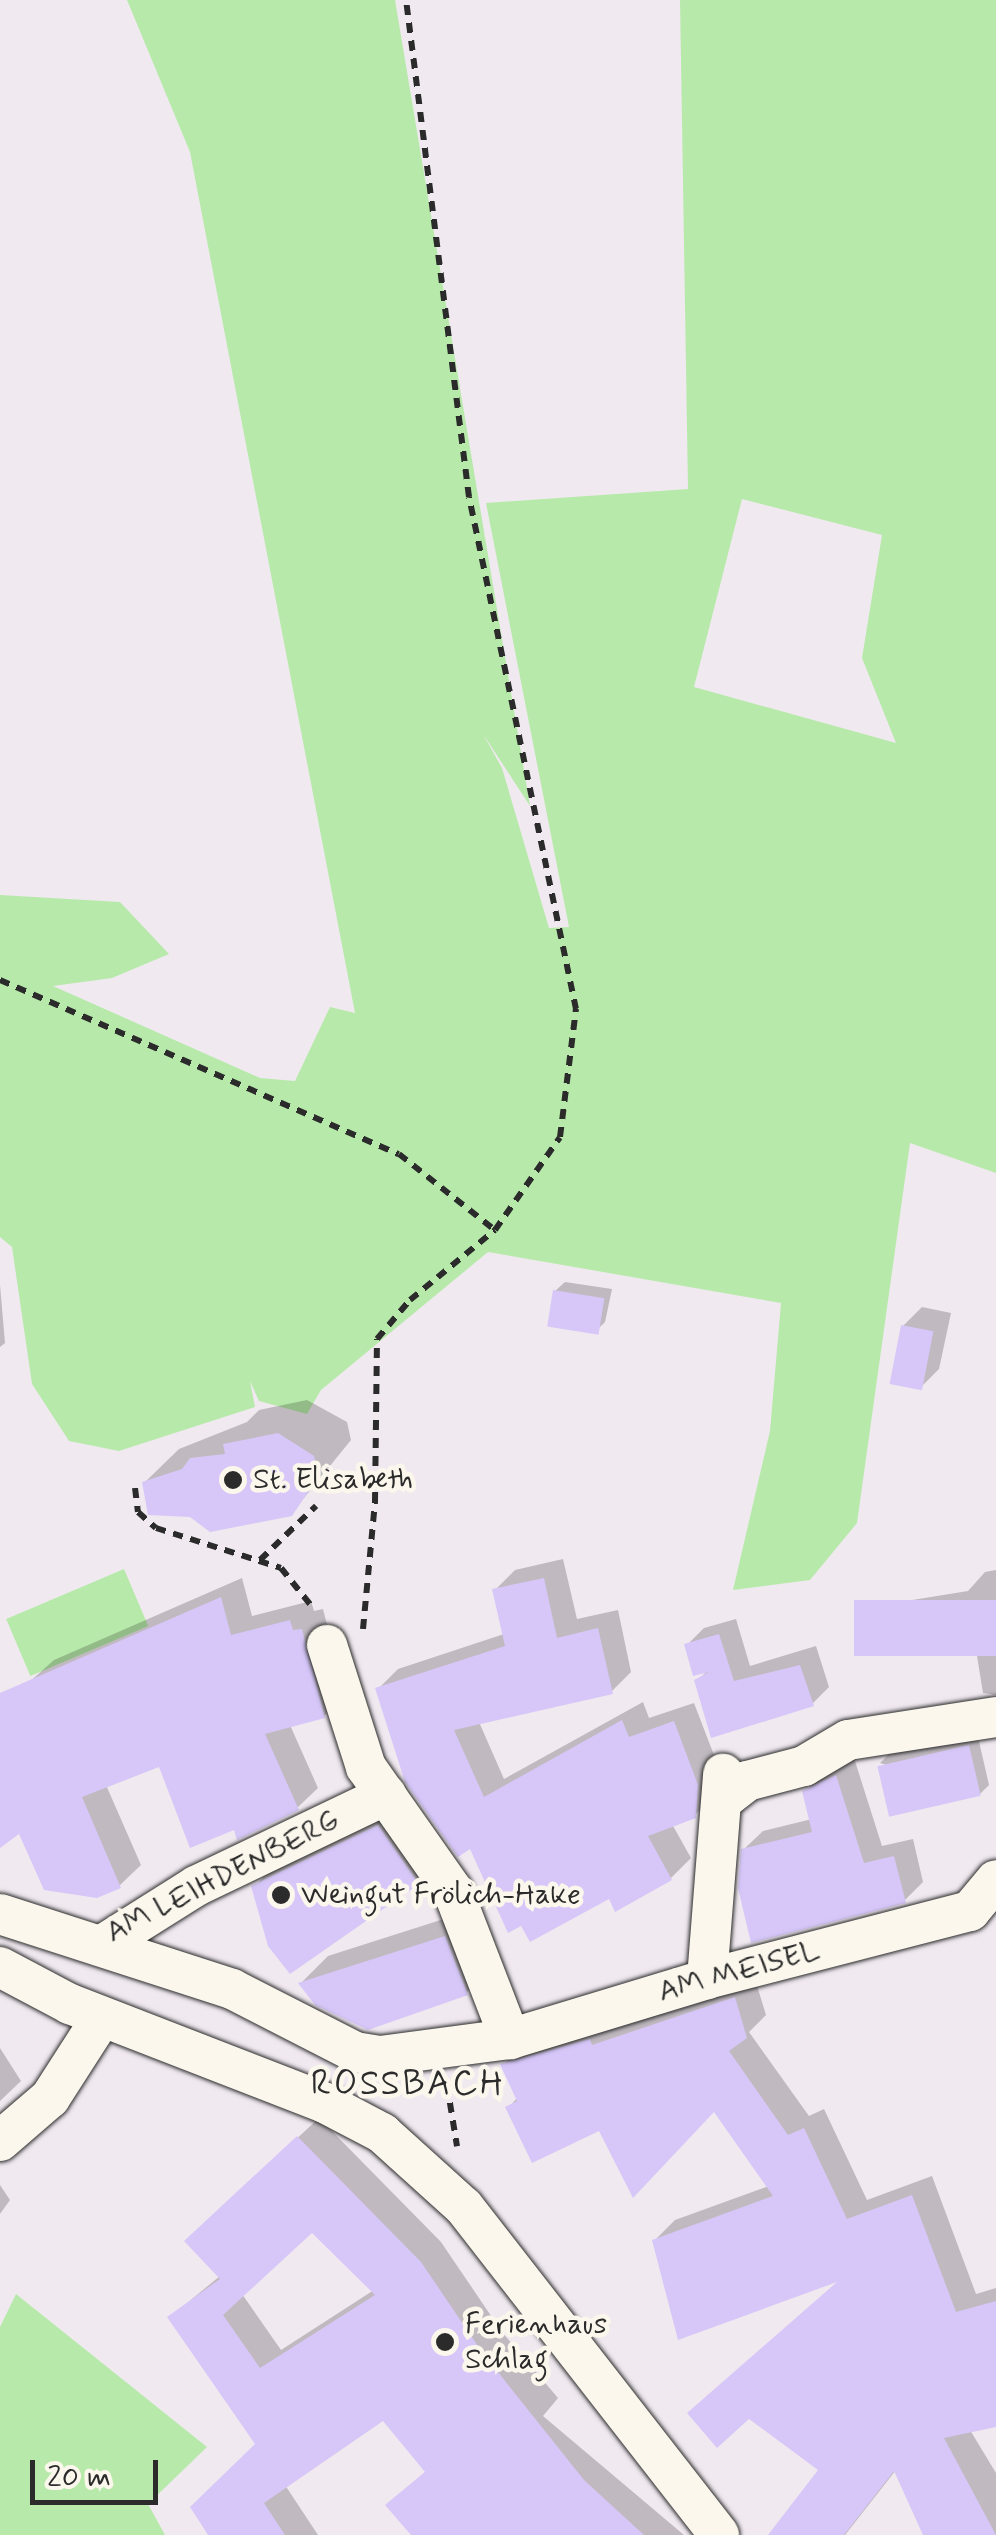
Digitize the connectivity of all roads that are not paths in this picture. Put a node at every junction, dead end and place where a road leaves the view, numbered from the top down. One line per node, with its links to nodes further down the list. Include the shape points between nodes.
1 (328, 1644): 3 (street, via 366,1767)
2 (996, 1717): 9 (street, via 848,1740 804,1766 723,1783)
3 (386, 1795): 7 (street, AM LEIHDENBERG, via 196,1886); 11 (street, via 453,1890)
4 (996, 1880): 6 (street, AM MEISEL)
5 (0, 1914): 7 (street, AM LEIHDENBERG)
6 (983, 1923): 9 (street, AM MEISEL)
7 (104, 1944): 11 (street, AM MEISEL, via 232,1989 355,2052 442,2052)
8 (0, 1968): 10 (street)
9 (707, 1979): 11 (street, AM MEISEL)
10 (102, 2017): 12 (street, via 50,2098); 13 (street, via 338,2109 382,2133 464,2207)
11 (510, 2039)
12 (0, 2141)
13 (719, 2535)

